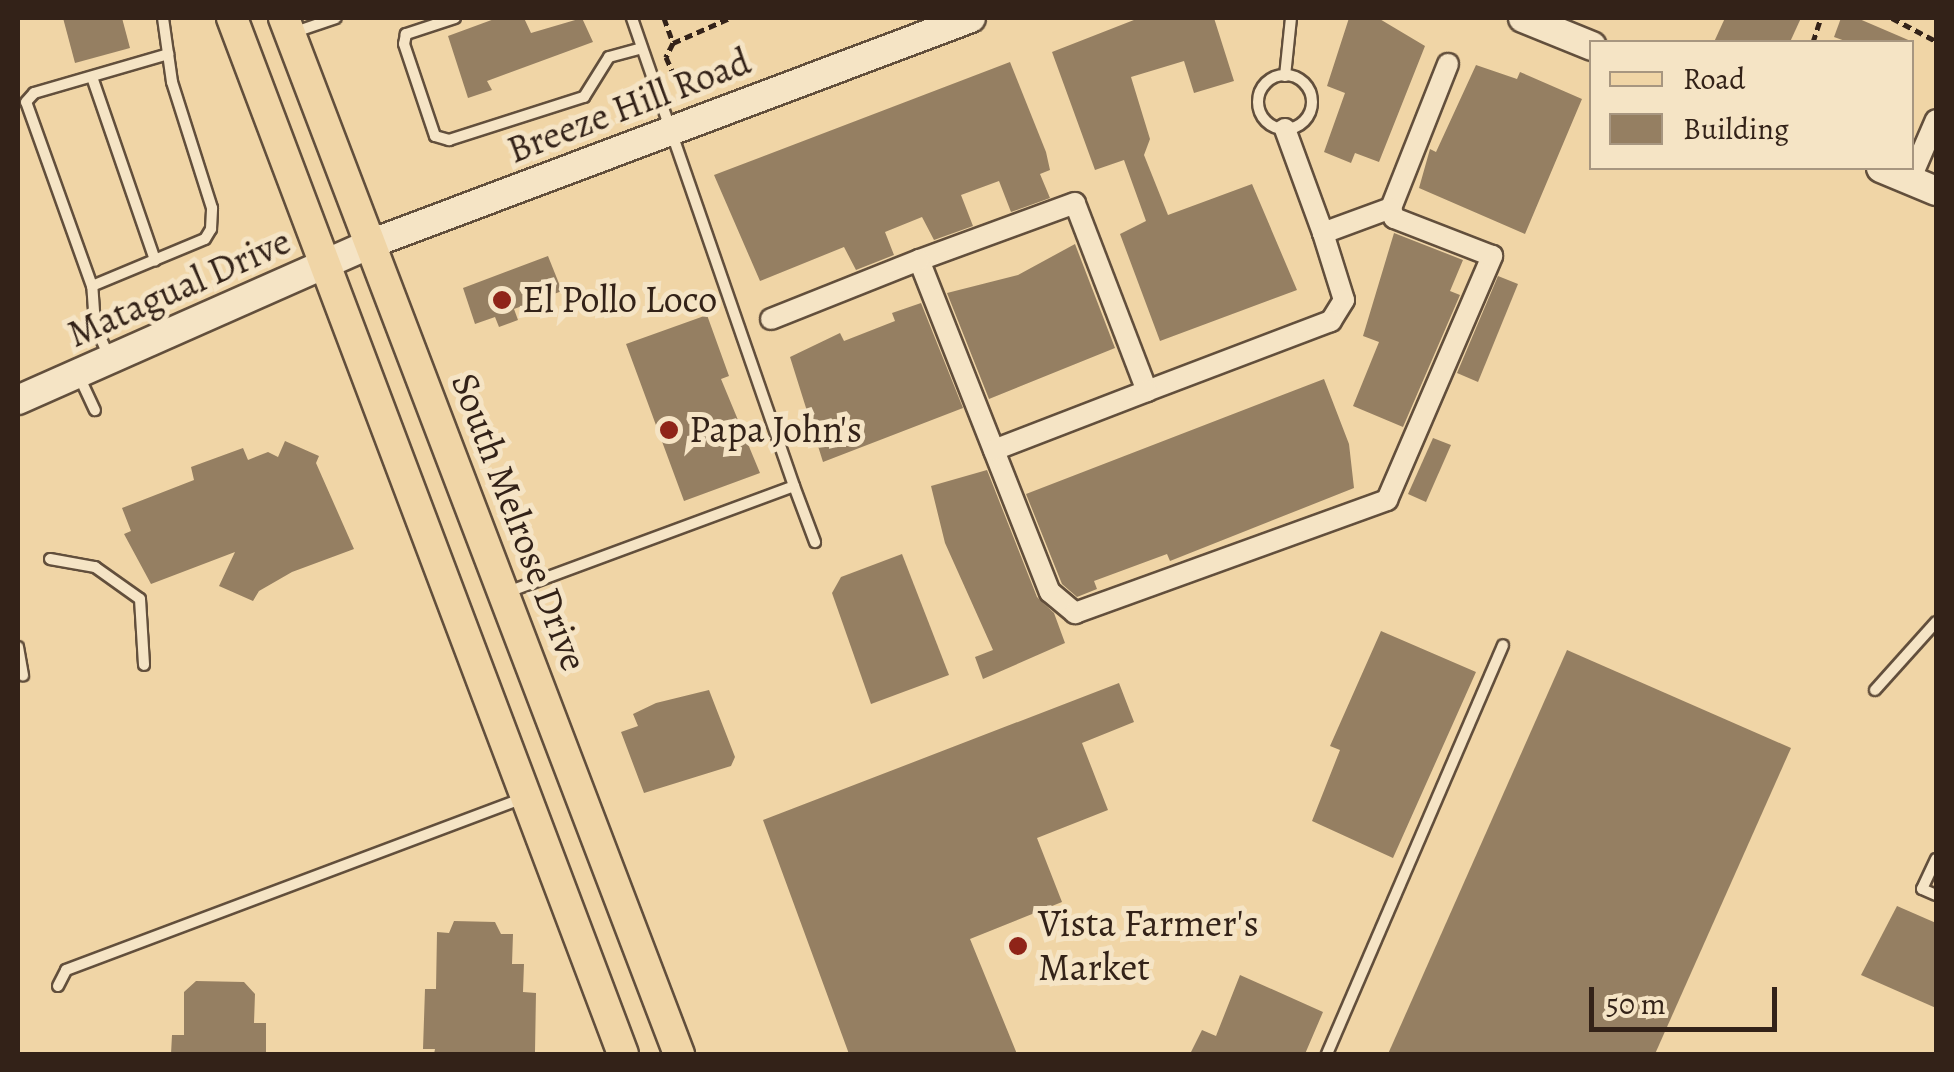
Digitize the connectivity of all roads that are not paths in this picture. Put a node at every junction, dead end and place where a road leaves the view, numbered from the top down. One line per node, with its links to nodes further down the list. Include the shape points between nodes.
1 (163, 18): 12 (lane)
2 (232, 18): 26 (main road)
3 (336, 18): 9 (lane)
4 (455, 18): 11 (lane, via 406,34 404,44 434,136 449,140 584,97 608,57)
5 (632, 18): 11 (lane)
6 (971, 18): 17 (street, Breeze Hill Road)
7 (1291, 18): 15 (lane)
8 (1523, 18): 10 (street)
9 (287, 26): 23 (main road, South Melrose Drive)
10 (1589, 45)
11 (642, 48): 17 (lane)
12 (168, 54): 14 (lane); 24 (lane, via 212,208 211,229 205,239)
13 (1448, 64): 21 (street)
14 (92, 76): 24 (lane); 27 (lane, via 34,93 26,102)
15 (1285, 76): 18 (lane, via 1307,86 1312,102 1307,118); 18 (lane, via 1262,88 1258,106 1266,122)
16 (1936, 120): 20 (street)
17 (684, 125): 23 (street, Breeze Hill Road); 35 (lane)
18 (1285, 129): 22 (street)
19 (1886, 170): 20 (street)
20 (1924, 185)
21 (1391, 208): 22 (street); 34 (street, via 1394,218 1492,256 1387,500 1076,613 1050,592)
22 (1323, 233): 31 (street, via 1344,300 1331,321)
23 (370, 244): 26 (street, Matagual Drive); 38 (main road, South Melrose Drive)
24 (155, 260): 27 (lane)
25 (919, 260): 28 (street); 31 (street, via 1075,203); 34 (street)
26 (326, 264): 29 (street, Matagual Drive); 45 (main road)
27 (92, 286): 29 (lane, via 95,325)
28 (771, 319)
29 (110, 359): 30 (street, Matagual Drive)
30 (78, 373): 32 (street, Matagual Drive); 33 (lane)
31 (1147, 390): 34 (street)
32 (18, 400)
33 (96, 410)
34 (994, 450)
35 (794, 486): 36 (lane); 38 (lane)
36 (816, 542)
37 (50, 558): 42 (lane, via 95,567 140,598)
38 (503, 593): 50 (main road, South Melrose Drive)
39 (1936, 622): 44 (lane)
40 (1503, 644): 51 (lane)
41 (18, 647): 43 (lane)
42 (144, 664)
43 (22, 676)
44 (1874, 690)
45 (527, 797): 48 (lane, via 66,970); 49 (main road)
46 (1936, 859): 47 (lane, via 1922,889)
47 (1936, 895)
48 (58, 986)
49 (623, 1054)
50 (679, 1054)
51 (1328, 1054)

